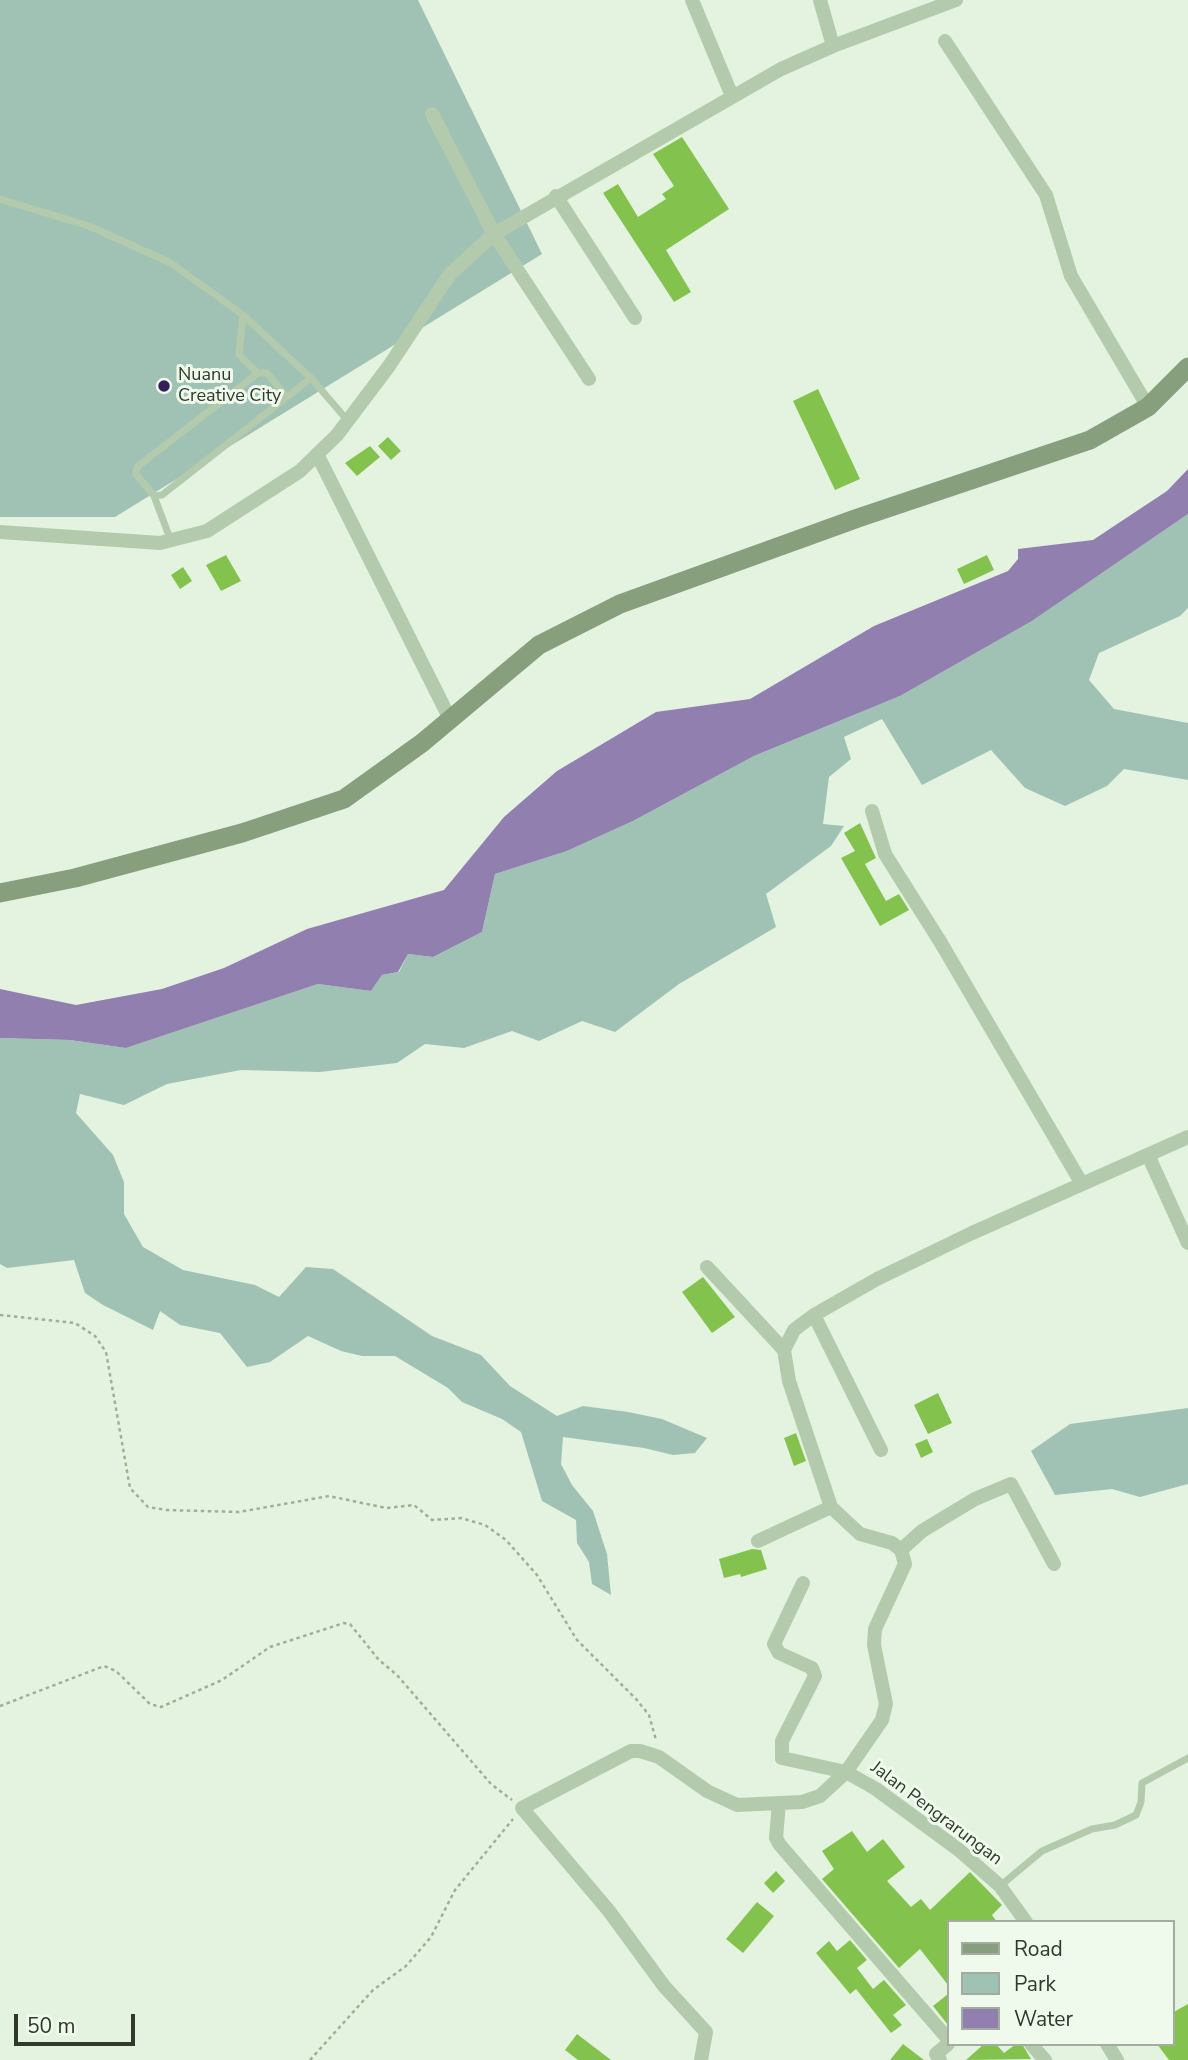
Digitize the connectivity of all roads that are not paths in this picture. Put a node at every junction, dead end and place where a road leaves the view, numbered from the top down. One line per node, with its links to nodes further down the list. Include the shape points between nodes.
1 (692, 0): 6 (street)
2 (820, 0): 5 (street)
3 (956, 0): 5 (street)
4 (945, 41): 18 (street, via 1046,195 1071,276)
5 (833, 46): 6 (street)
6 (732, 96): 8 (street)
7 (432, 114): 10 (street)
8 (556, 196): 10 (street); 12 (street)
9 (0, 199): 11 (lane, via 89,226 171,264)
10 (494, 234): 16 (street); 19 (street, via 450,274)
11 (243, 315): 14 (lane, via 239,355); 15 (lane)
12 (635, 318)
13 (1188, 367): 18 (street)
14 (258, 373): 17 (lane, via 267,373); 21 (lane, via 136,467 136,474)
15 (311, 378): 17 (lane); 19 (lane)
16 (589, 379)
17 (287, 397): 21 (lane, via 162,495)
18 (1148, 407): 24 (street, via 1090,440 858,517 621,604 539,645)
19 (348, 421): 20 (street)
20 (317, 454): 23 (street, via 300,471 228,518); 24 (street)
21 (154, 496): 23 (lane)
22 (0, 531): 23 (street)
23 (171, 542)
24 (450, 719): 26 (street, via 344,799 242,833)
25 (872, 811): 29 (street, via 885,855)
26 (0, 893)
27 (1188, 1137): 28 (street)
28 (1148, 1155): 29 (street); 30 (street)
29 (1082, 1184): 32 (street, via 972,1233)
30 (1188, 1243)
31 (707, 1267): 33 (street)
32 (814, 1315): 33 (street, via 794,1330); 34 (street)
33 (784, 1350): 35 (street, via 789,1381)
34 (881, 1450)
35 (831, 1507): 36 (street); 37 (street, via 860,1534)
36 (758, 1541)
37 (901, 1550): 38 (street, via 943,1518 1011,1484); 41 (street, via 905,1564 875,1629 885,1712)
38 (1054, 1564)
39 (803, 1583): 41 (street, via 774,1644 779,1653 812,1668 815,1676 780,1754 785,1760)
40 (1188, 1758): 43 (lane, via 1142,1783 1136,1815 1042,1851)
41 (846, 1772): 42 (street, via 820,1796); 43 (street, Jalan Pengrarungan, via 909,1813)
42 (779, 1803): 45 (street, via 776,1838 780,1845); 48 (street, via 737,1805 707,1791 659,1757 631,1751 522,1808 706,2032)
43 (1000, 1886): 44 (street, Jalan Pengrarungan)
44 (1025, 1920)
45 (946, 2039)
46 (946, 2043): 49 (street, via 936,2054)
47 (1033, 2046): 50 (street)
48 (701, 2060)
49 (940, 2060)
50 (1045, 2060)

